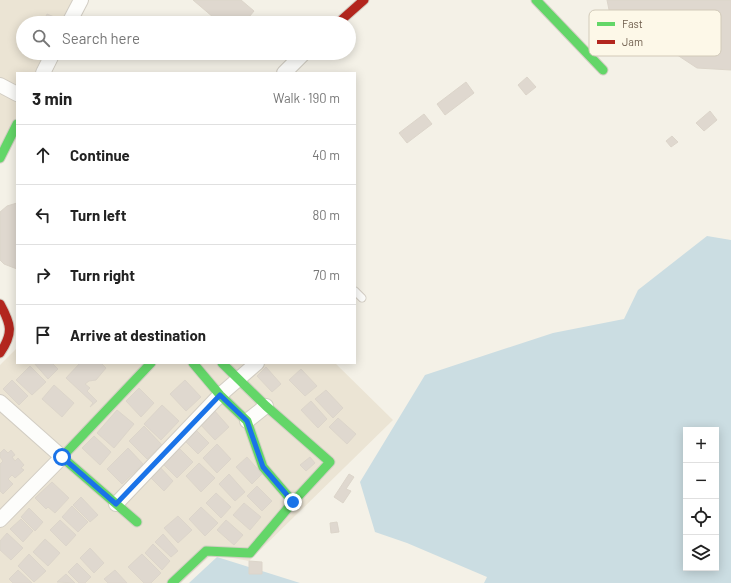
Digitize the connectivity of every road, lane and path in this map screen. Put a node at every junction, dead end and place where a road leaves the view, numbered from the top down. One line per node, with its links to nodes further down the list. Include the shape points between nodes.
1 (81, 0): 4 (street)
2 (364, 0): 5 (street)
3 (536, 0): 6 (street)
4 (73, 16)
5 (346, 16)
6 (589, 55)
7 (590, 56): 10 (street)
8 (50, 60): 11 (street)
9 (297, 60): 12 (street)
10 (603, 70)
11 (44, 72)
12 (285, 72)
13 (0, 85): 14 (street)
14 (16, 93)
15 (16, 126): 16 (street)
16 (0, 158)
17 (356, 292): 18 (lane)
18 (362, 298)
19 (0, 304): 20 (street)
20 (13, 337): 21 (street)
21 (0, 353)
22 (150, 364): 31 (street)
23 (194, 364): 27 (street)
24 (223, 364): 26 (street)
25 (256, 364): 26 (street)
26 (238, 379): 27 (street); 29 (street)
27 (220, 395): 30 (street); 33 (street)
28 (0, 402): 31 (street)
29 (266, 406): 30 (street); 32 (street, via 330,462)
30 (247, 421): 32 (street, via 263,467)
31 (62, 457): 33 (street); 34 (street)
32 (293, 502): 36 (street, via 250,553 206,551)
33 (116, 504): 35 (street)
34 (0, 520)
35 (137, 522)
36 (172, 583)

